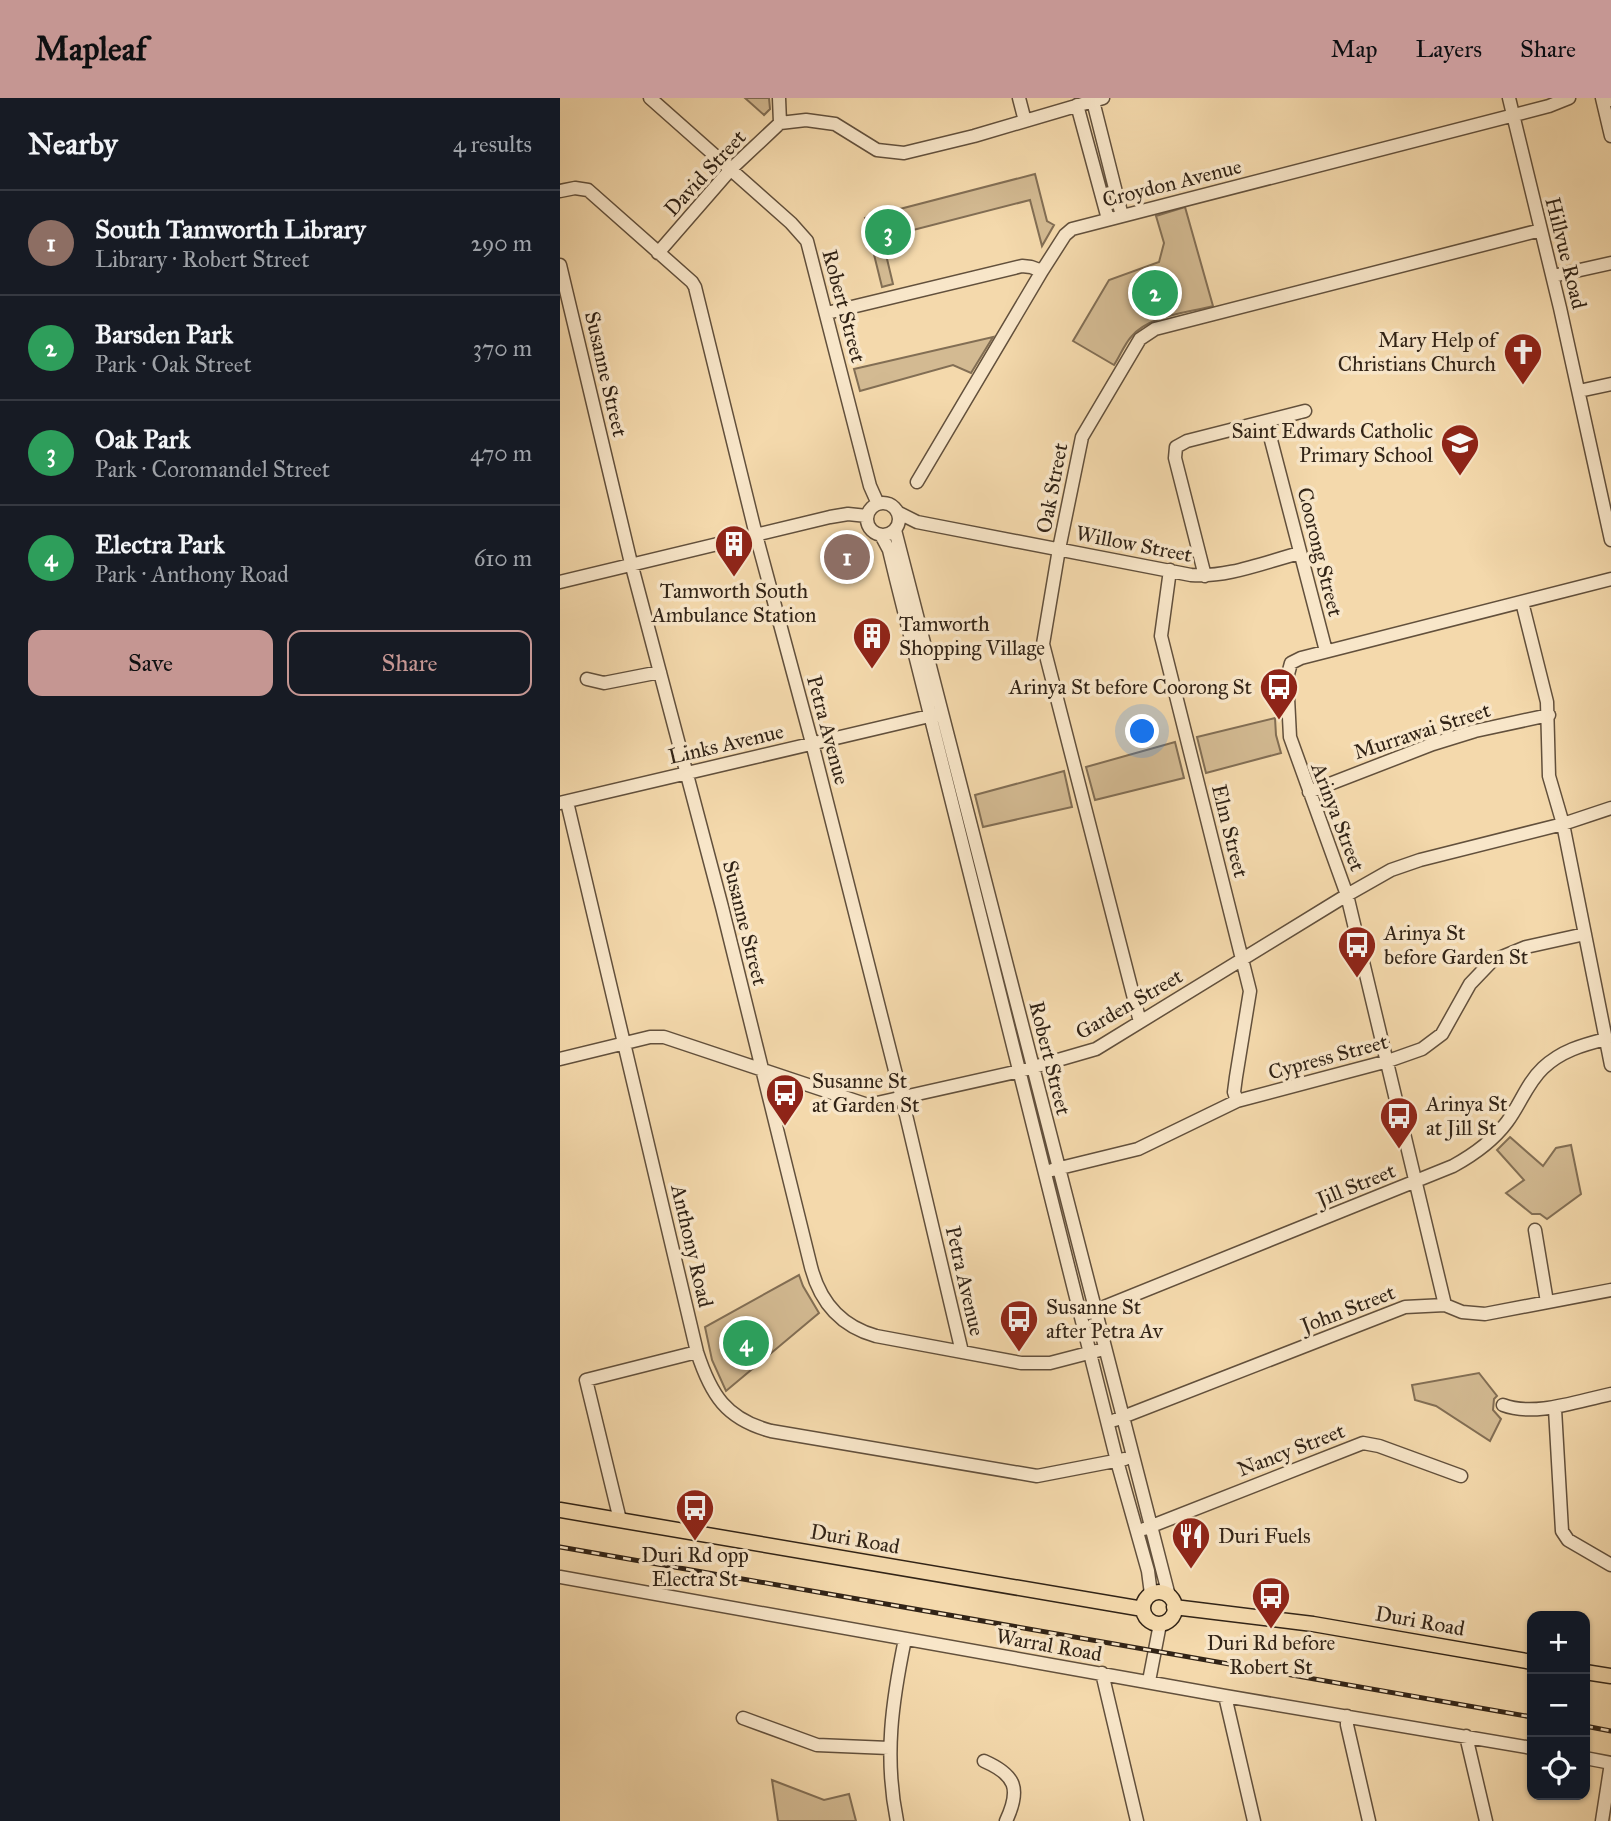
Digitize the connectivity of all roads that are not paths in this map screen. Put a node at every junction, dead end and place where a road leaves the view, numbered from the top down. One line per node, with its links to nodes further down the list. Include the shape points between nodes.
1 (650, 98): 13 (street, Robert Street)
2 (779, 98): 11 (street)
3 (1019, 98): 10 (street)
4 (1508, 98): 9 (street, Hillvue Road)
5 (1569, 98): 9 (street, Croydon Avenue)
6 (1602, 98): 12 (street)
7 (1098, 99): 8 (street); 15 (street)
8 (1077, 104): 10 (street); 16 (street)
9 (1513, 115): 15 (street, Croydon Avenue); 17 (street, Hillvue Road)
10 (1025, 121): 11 (street, via 904,153 877,150 835,124)
11 (780, 123): 13 (street, David Street)
12 (1611, 136)
13 (731, 169): 18 (street, David Street); 23 (street, Robert Street, via 803,235)
14 (560, 191): 18 (street, Petra Avenue, via 588,191)
15 (1122, 216): 16 (street, Croydon Avenue)
16 (1108, 219): 21 (street, Croydon Avenue, via 1072,229)
17 (1541, 230): 22 (street, Hillvue Road); 37 (street, Oak Street, via 1147,333 1082,437)
18 (659, 253): 34 (street, Petra Avenue, via 696,291)
19 (1611, 263): 22 (street)
20 (560, 265): 39 (street, Susanne Street)
21 (1042, 271): 23 (street, via 1022,266); 28 (street, Croydon Avenue)
22 (1553, 276): 25 (street, Hillvue Road)
23 (827, 313): 29 (street, Robert Street)
24 (1611, 384): 25 (street)
25 (1579, 391): 36 (street, Hillvue Road)
26 (1305, 411): 27 (street)
27 (1266, 421): 38 (street, Coorong Street); 41 (street, via 1177,447 1175,458)
28 (917, 482)
29 (878, 504): 30 (street, via 887,503); 31 (street)
30 (897, 512): 32 (street, Willow Street); 33 (street)
31 (867, 516): 34 (street, via 830,517); 35 (street, via 872,531)
32 (917, 523): 33 (street, Willow Street); 37 (street, Willow Street)
33 (896, 529): 35 (street); 48 (street, Robert Street)
34 (756, 535): 39 (street); 50 (street, Petra Avenue)
35 (881, 535): 48 (street, Robert Street)
36 (1611, 540)
37 (1059, 549): 40 (street, Willow Street); 59 (street, Oak Street, via 1043,644)
38 (1300, 553): 41 (street, Willow Street); 45 (street, Coorong Street)
39 (632, 565): 43 (street); 46 (street, Susanne Street)
40 (1170, 570): 41 (street, Willow Street); 58 (street, Elm Street, via 1161,636)
41 (1205, 576)
42 (1611, 579): 44 (street, Arinya Street)
43 (560, 582)
44 (1522, 602): 45 (street, Arinya Street); 49 (street)
45 (1326, 652): 52 (street, Arinya Street, via 1296,660 1287,678 1290,737)
46 (660, 672): 47 (street, via 604,683); 51 (street, Susanne Street)
47 (587, 679)
48 (936, 715): 50 (street, Links Avenue); 65 (street, Robert Street)
49 (1549, 715): 52 (street, Murrawai Street, via 1433,744); 55 (street, via 1549,776)
50 (812, 743): 51 (street, Links Avenue); 67 (street, Petra Avenue)
51 (686, 772): 53 (street, Links Avenue); 66 (street, Susanne Street)
52 (1309, 792): 56 (street, Arinya Street)
53 (564, 803): 61 (street, Anthony Road)
54 (1611, 808): 55 (street, Garden Street)
55 (1563, 824): 56 (street, Garden Street, via 1402,866); 57 (street)
56 (1347, 895): 58 (street, Garden Street); 63 (street, Arinya Street)
57 (1585, 934): 60 (street); 63 (street, Cypress Street, via 1526,947 1492,961 1471,984 1442,1034 1422,1049)
58 (1242, 960): 59 (street, Garden Street); 68 (street, Elm Street, via 1250,991 1234,1093)
59 (1140, 1022): 65 (street, Garden Street, via 1088,1053)
60 (1606, 1040): 64 (street); 71 (street, Jill Street, via 1580,1045 1553,1059 1491,1140 1462,1161)
61 (625, 1044): 62 (street, Garden Street); 66 (street, Garden Street, via 657,1036 672,1038); 78 (street, Anthony Road)
62 (560, 1059)
63 (1388, 1061): 68 (street, Cypress Street); 71 (street, Arinya Street)
64 (1611, 1065)
65 (1026, 1069): 67 (street, Garden Street); 69 (street, Robert Street); 70 (street, Robert Street)
66 (763, 1071): 67 (street, Garden Street, via 863,1105); 79 (street, Susanne Street, via 811,1267 828,1307 862,1333)
67 (902, 1098): 79 (street, Petra Avenue)
68 (1237, 1101): 69 (street, Cypress Street, via 1138,1149)
69 (1059, 1168): 70 (street, Cypress Street); 76 (street, Robert Street)
70 (1045, 1171): 76 (street, Robert Street)
71 (1415, 1182): 75 (street, Arinya Street); 76 (street, Jill Street)
72 (1535, 1230): 74 (street)
73 (1611, 1290): 74 (street, John Street)
74 (1547, 1302): 75 (street, John Street, via 1485,1314)
75 (1445, 1305): 83 (street, John Street, via 1395,1310)
76 (1088, 1313): 77 (street, Robert Street)
77 (1098, 1351): 79 (street, Susanne Street, via 1049,1363 1021,1363); 83 (street, Robert Street); 84 (street, Robert Street)
78 (697, 1352): 86 (street, Anthony Road, via 707,1381 726,1407 748,1423 771,1431 1037,1476); 89 (street, via 586,1380)
79 (962, 1352)
80 (1611, 1394): 82 (street)
81 (1503, 1405): 82 (street, via 1520,1411)
82 (1555, 1409): 91 (street, via 1562,1531 1568,1540)
83 (1122, 1417): 84 (street, John Street); 85 (street, Robert Street)
84 (1109, 1422): 86 (street, Robert Street)
85 (1132, 1456): 86 (street, Anthony Road); 90 (street, Robert Street)
86 (1117, 1461): 90 (street, Robert Street)
87 (1461, 1476): 90 (street, Nancy Street, via 1363,1443)
88 (560, 1510): 89 (main road, Duri Road)
89 (620, 1520): 95 (main road, Duri Road)
90 (1143, 1530): 93 (street, Robert Street); 94 (street, Robert Street)
91 (1611, 1565)
92 (560, 1577): 97 (street, Warral Road)
93 (1151, 1594): 94 (main road, via 1160,1592); 95 (main road)
94 (1172, 1601): 96 (main road, via 1169,1620); 98 (main road, Duri Road)
95 (1143, 1609): 96 (main road, via 1147,1618)
96 (1160, 1624): 102 (street)
97 (905, 1639): 99 (street, Warral Road); 108 (street, via 893,1694)
98 (1527, 1661)
99 (1102, 1673): 102 (street, Warral Road); 114 (street)
100 (1590, 1673): 101 (main road)
101 (1611, 1676)
102 (1149, 1681): 103 (street, Warral Road)
103 (1224, 1696): 104 (street, Warral Road); 115 (street)
104 (1347, 1716): 106 (street, Warral Road); 116 (street)
105 (743, 1718): 108 (street, via 817,1745)
106 (1466, 1736): 107 (street, Warral Road); 117 (street)
107 (1527, 1747)
108 (889, 1748): 112 (street)
109 (1590, 1759): 111 (street)
110 (984, 1761): 113 (street, via 1005,1772 1014,1785)
111 (1611, 1763): 118 (street)
112 (897, 1821)
113 (1006, 1821)
114 (1137, 1821)
115 (1254, 1821)
116 (1369, 1821)
117 (1486, 1821)
118 (1602, 1821)

